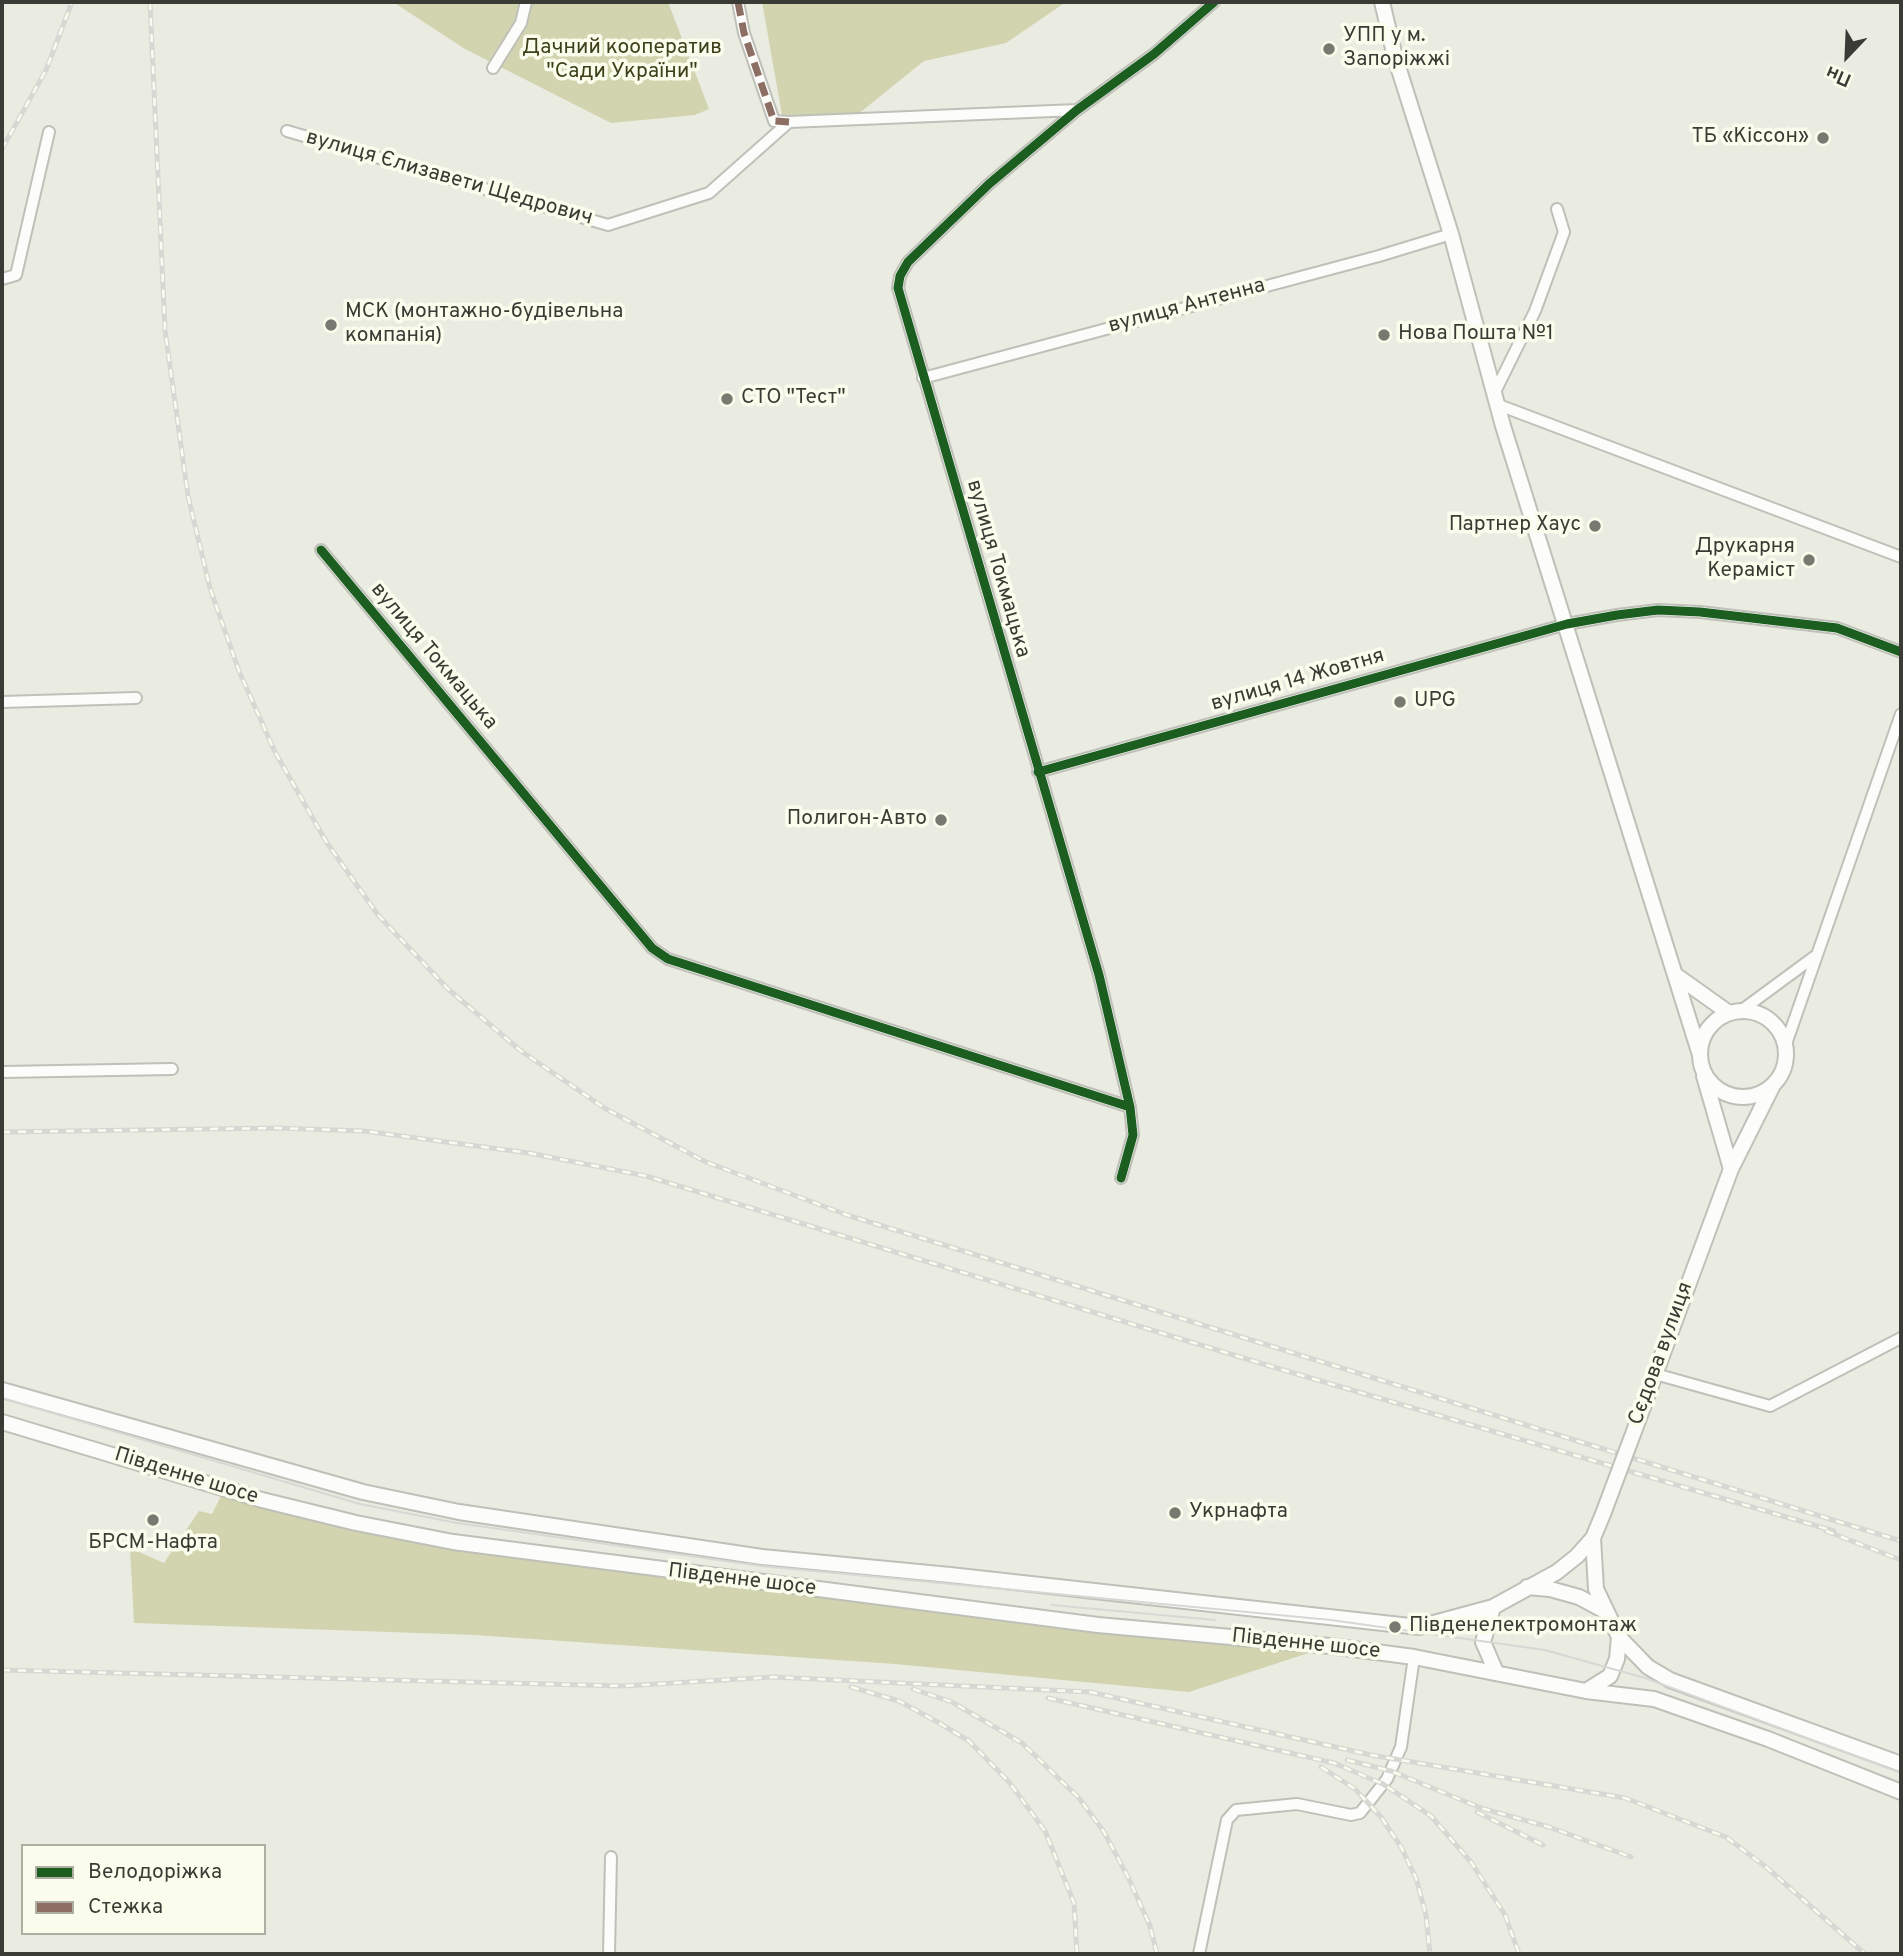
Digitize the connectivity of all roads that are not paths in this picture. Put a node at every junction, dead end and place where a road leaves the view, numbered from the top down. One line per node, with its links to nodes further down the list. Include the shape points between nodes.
1 (526, 2): 5 (street, via 521,23)
2 (738, 2): 7 (street, via 774,121)
3 (1214, 2): 6 (street, via 1154,54)
4 (1382, 2): 11 (main road)
5 (493, 68)
6 (1077, 110): 7 (street); 13 (street, вулиця Токмацька, via 989,184 908,262 898,288)
7 (789, 122): 8 (street, вулиця Єлизавети Щедрович, via 709,193 608,225)
8 (286, 131)
9 (49, 132): 12 (street, via 16,275)
10 (1557, 209): 14 (street, via 1564,232)
11 (1451, 234): 13 (street, вулиця Антенна); 14 (main road)
12 (2, 279)
13 (923, 378): 22 (street, вулиця Токмацька)
14 (1495, 399): 16 (street); 17 (main road)
15 (321, 550): 31 (street, вулиця Токмацька, via 652,948 668,959)
16 (1901, 557)
17 (1567, 624): 18 (street, вулиця 14 Жовтня, via 1658,610 1700,612 1837,628); 22 (street, вулиця 14 Жовтня); 24 (main road)
18 (1901, 652)
19 (135, 698): 20 (street)
20 (2, 702)
21 (1901, 714): 23 (street)
22 (1038, 772): 31 (street, вулиця Токмацька, via 1099,975)
23 (1814, 957): 25 (street); 26 (street)
24 (1677, 976): 25 (main road); 27 (main road)
25 (1735, 1011): 26 (main road, via 1757,1012 1770,1019); 27 (main road, via 1707,1029)
26 (1786, 1044): 30 (main road, via 1787,1059)
27 (1701, 1061): 30 (main road, via 1718,1089 1732,1096 1761,1094); 32 (main road)
28 (172, 1069): 29 (street)
29 (2, 1072)
30 (1773, 1085): 32 (main road, Сєдова вулиця)
31 (1130, 1107): 33 (street, вулиця Токмацька, via 1133,1135)
32 (1731, 1169): 35 (main road, Сєдова вулиця)
33 (1121, 1178)
34 (1901, 1338): 35 (street, via 1770,1406)
35 (1656, 1374): 38 (main road, Сєдова вулиця, bridge)
36 (2, 1390): 40 (main road, Південне шосе, via 363,1492 459,1512 762,1558 1419,1627)
37 (2, 1422): 43 (main road, Південне шосе, via 262,1500 453,1542 1098,1625)
38 (1593, 1538): 39 (main road, Сєдова вулиця, via 1557,1572); 41 (main road, Сєдова вулиця, via 1593,1568)
39 (1525, 1587): 40 (main road); 41 (main road, via 1579,1597)
40 (1493, 1607): 44 (main road, via 1483,1642)
41 (1605, 1611): 42 (main road)
42 (1619, 1637): 45 (main road, via 1610,1676); 46 (main road, via 1648,1667 1670,1680)
43 (1414, 1657): 44 (main road, Південне шосе); 50 (street, via 1401,1747 1387,1779 1360,1813 1297,1804 1236,1810 1227,1820)
44 (1496, 1672): 45 (main road)
45 (1586, 1691): 47 (main road, via 1654,1699)
46 (1901, 1764)
47 (1901, 1793)
48 (611, 1857): 49 (street)
49 (609, 1954)
50 (1199, 1954)

